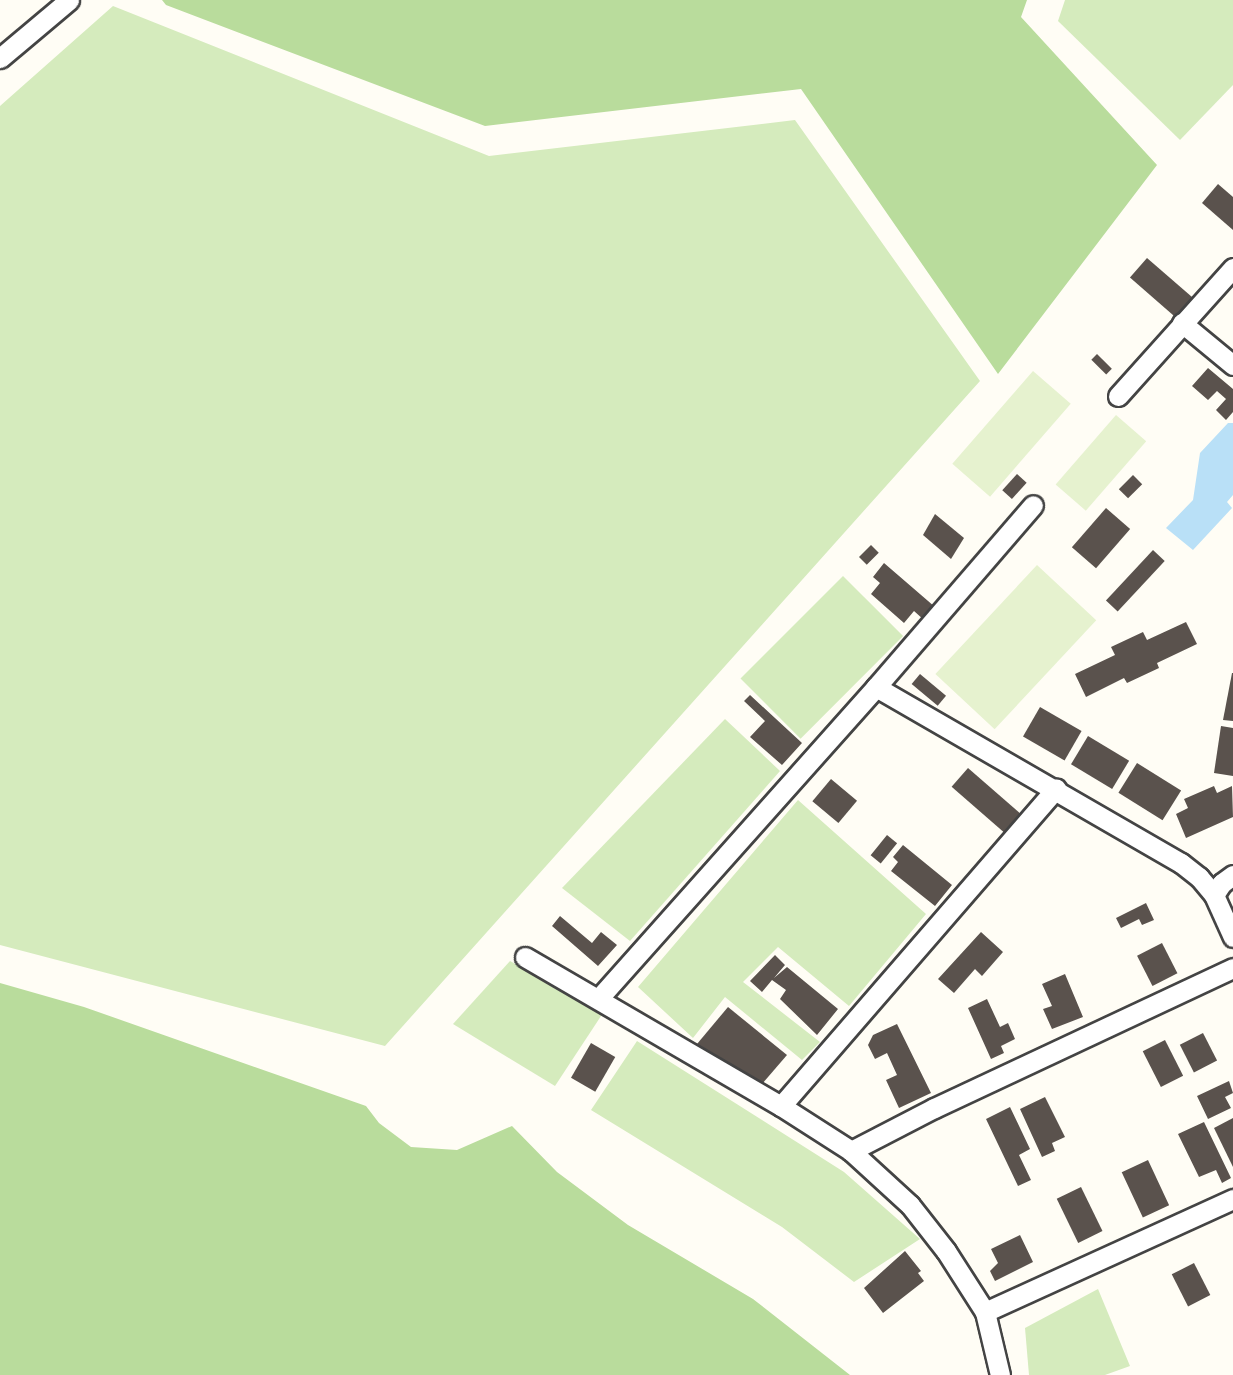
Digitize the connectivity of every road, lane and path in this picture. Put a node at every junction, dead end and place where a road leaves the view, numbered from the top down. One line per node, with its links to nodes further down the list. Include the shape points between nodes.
1 (69, 0): 2 (street)
2 (0, 58)
3 (1233, 268): 4 (street)
4 (1182, 323): 5 (street); 6 (street)
5 (1233, 365)
6 (1118, 396)
7 (1033, 505): 8 (street)
8 (876, 687): 9 (street); 15 (street)
9 (1056, 788): 11 (street, via 1181,863); 16 (street)
10 (1233, 875): 11 (street)
11 (1214, 895): 12 (street)
12 (1233, 937)
13 (525, 957): 15 (street)
14 (1233, 968): 17 (street)
15 (599, 998): 16 (street)
16 (781, 1106): 17 (street)
17 (851, 1151): 19 (street, via 910,1205)
18 (1233, 1199): 19 (street)
19 (985, 1312): 20 (street)
20 (1000, 1375)

